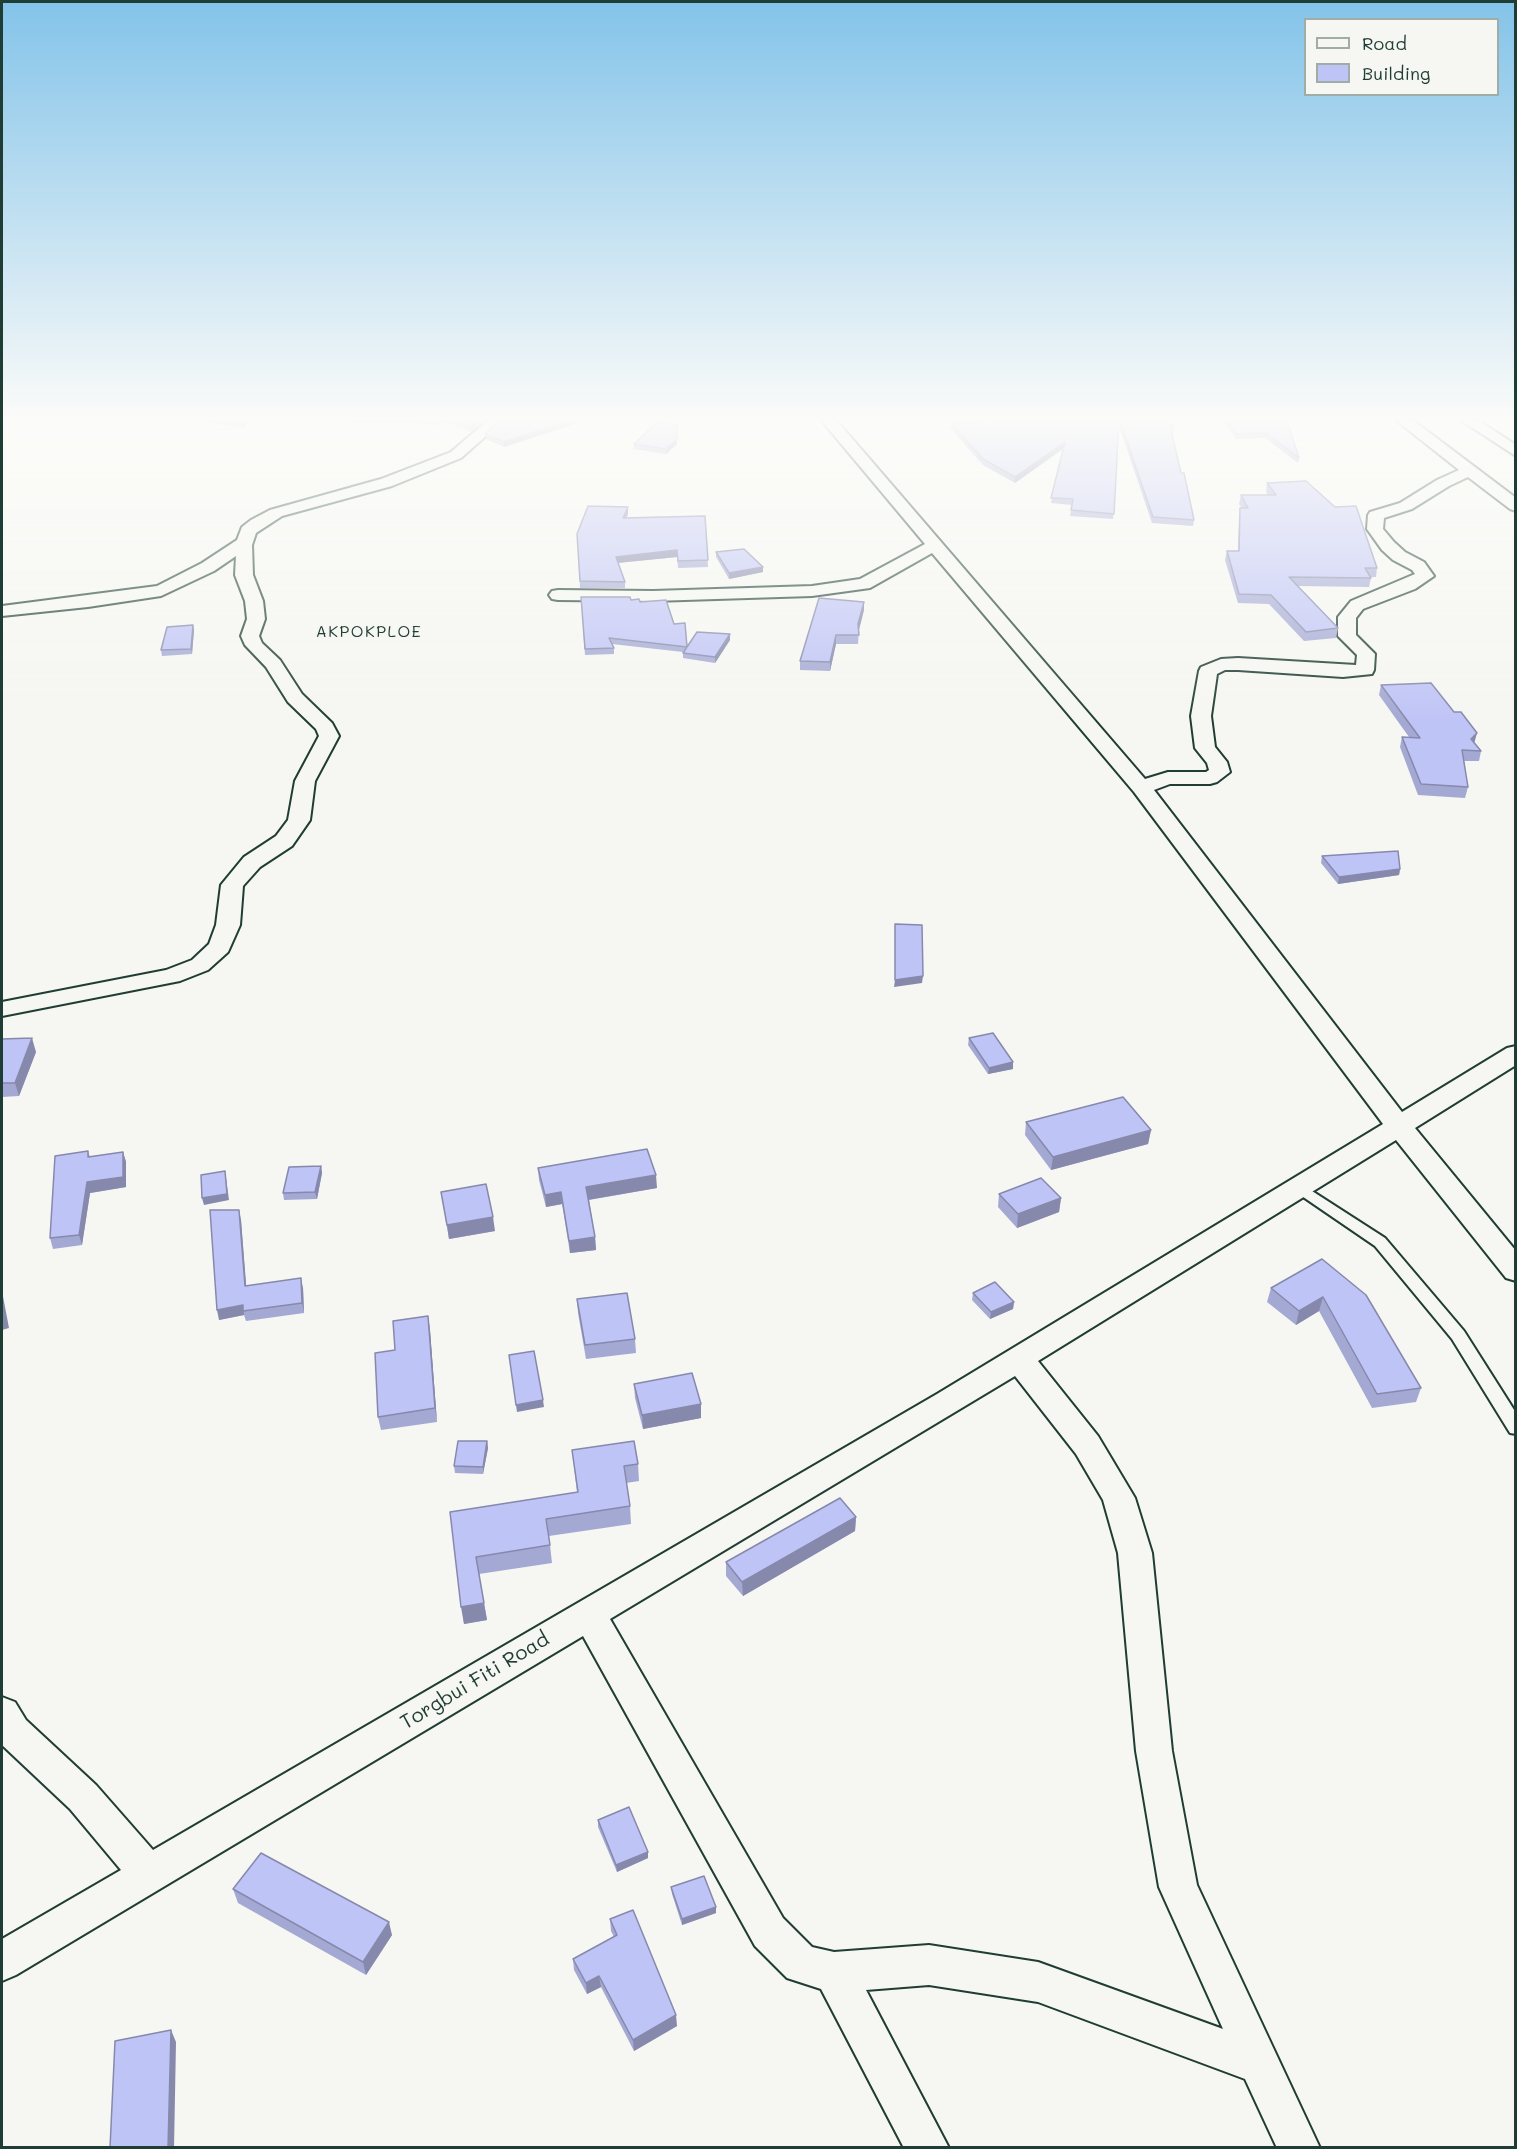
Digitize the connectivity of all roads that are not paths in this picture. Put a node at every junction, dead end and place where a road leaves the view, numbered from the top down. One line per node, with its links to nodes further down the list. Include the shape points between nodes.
1 (260, 521): 4 (street, via 248,531)
2 (915, 521): 5 (street)
3 (1376, 521): 8 (street, via 1375,529 1388,546 1418,566 1425,576 1357,605 1347,617 1347,636 1366,654 1365,670 1238,664 1221,664 1208,670 1201,716 1205,748 1220,772 1210,778 1168,778)
4 (245, 542): 7 (street, via 161,591); 9 (street, via 244,574 256,619 250,636 295,698 325,727 329,736 305,781 299,820 284,841 252,862 232,885 228,925 220,947 200,965 120,988)
5 (935, 545): 6 (street, via 864,584 812,591); 8 (street)
6 (558, 595)
7 (2, 611)
8 (1142, 788): 11 (street)
9 (2, 1009)
10 (1515, 1054): 11 (street, Torgbui Fiti Road)
11 (1398, 1125): 12 (street, Torgbui Fiti Road); 13 (street)
12 (1298, 1187): 14 (street, Torgbui Fiti Road); 15 (lane, via 1380,1242 1458,1335)
13 (1515, 1271)
14 (1019, 1359): 16 (street, Torgbui Fiti Road); 21 (street, via 1088,1445 1119,1498 1135,1552 1154,1751 1178,1887)
15 (1515, 1428)
16 (589, 1614): 18 (street, Torgbui Fiti Road); 20 (street, via 769,1932 801,1964)
17 (2, 1713): 18 (street, via 14,1732 83,1797)
18 (149, 1874): 19 (street, Torgbui Fiti Road)
19 (2, 1961)
20 (834, 1972): 21 (street, via 929,1965 1038,1982); 22 (street)
21 (1259, 2063): 23 (street)
22 (928, 2148)
23 (1299, 2148)

